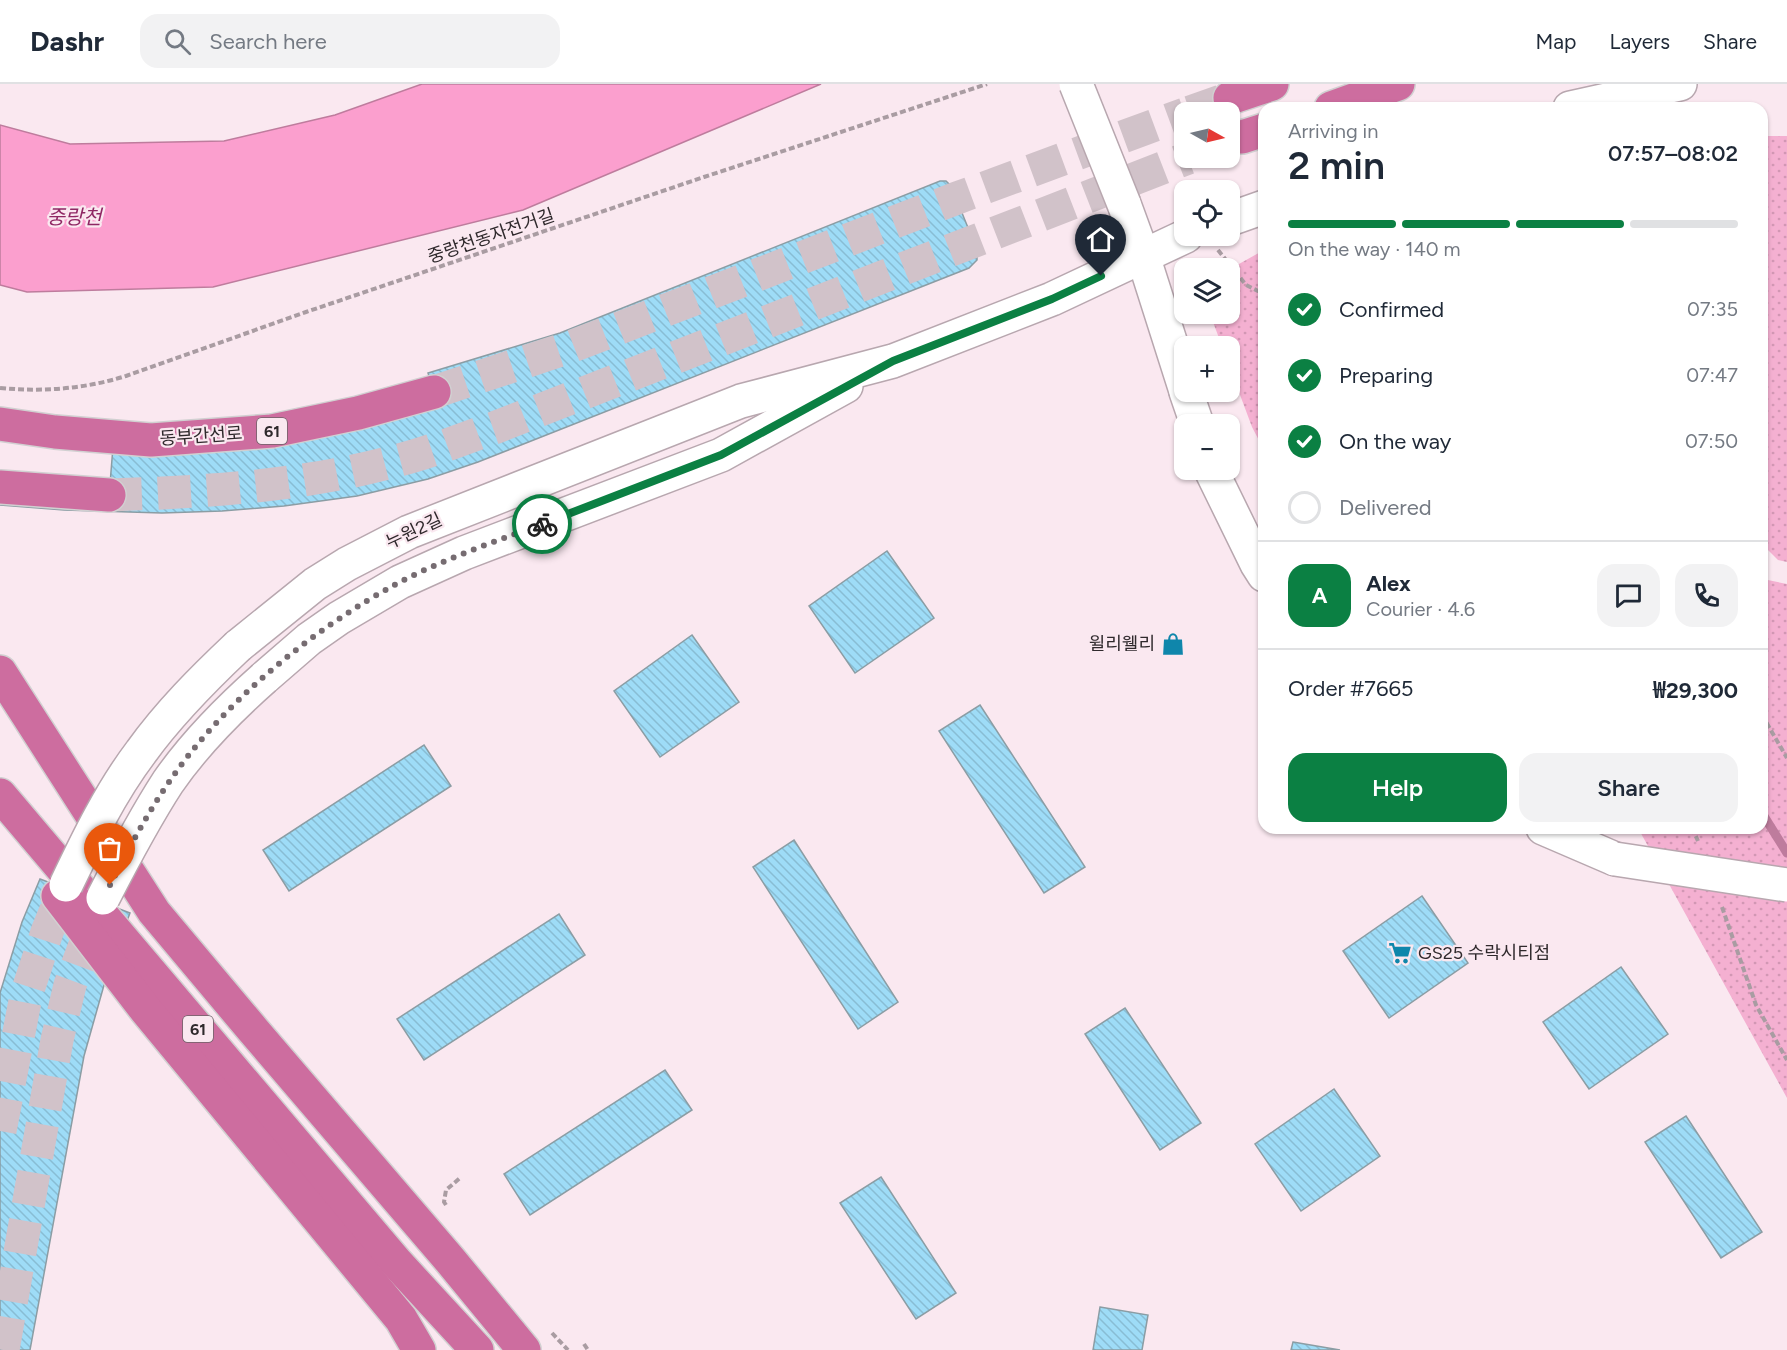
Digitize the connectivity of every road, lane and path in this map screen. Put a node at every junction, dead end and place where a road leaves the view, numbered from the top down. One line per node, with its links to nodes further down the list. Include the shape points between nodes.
1 (987, 84): 17 (path, 중랑천동자전거길, via 126,376 100,384 38,391)
2 (1076, 84): 13 (street, bridge)
3 (1272, 84): 6 (highway)
4 (1398, 84): 7 (highway)
5 (1680, 84): 8 (street)
6 (1230, 98)
7 (1348, 102)
8 (1598, 102)
9 (1258, 209): 10 (street)
10 (1240, 215)
11 (1174, 242): 13 (street, 누원2길)
12 (1218, 250): 14 (path, via 1246,285)
13 (1143, 256): 15 (street); 16 (street, 누원2길, via 1052,299)
14 (1258, 291)
15 (1174, 353)
16 (893, 361): 31 (street, 누원2길, bridge, via 741,401 409,532 315,584 237,646 170,715 141,751 99,818); 33 (street, 누원2길, bridge, via 721,455 464,553 400,582 316,634 221,718 169,781)
17 (0, 388)
18 (434, 392): 19 (highway, 동부간선로 / 61, via 358,413 261,432 151,440)
19 (0, 424)
20 (1216, 480): 23 (street)
21 (0, 486): 22 (highway)
22 (110, 495)
23 (1258, 566)
24 (0, 672): 39 (highway, 61, via 154,912)
25 (1768, 725): 26 (path)
26 (1787, 758)
27 (0, 796): 37 (highway, via 44,878 145,1009 401,1319); 38 (highway, 61, via 396,1262)
28 (1557, 834): 32 (street, bridge, via 1615,859)
29 (1695, 834): 30 (path)
30 (1702, 850)
31 (66, 885)
32 (1787, 885)
33 (103, 898)
34 (1722, 905): 35 (path, via 1756,1005)
35 (1787, 1060)
36 (584, 1344): 40 (path)
37 (419, 1350)
38 (477, 1350)
39 (524, 1350)
40 (588, 1350)

